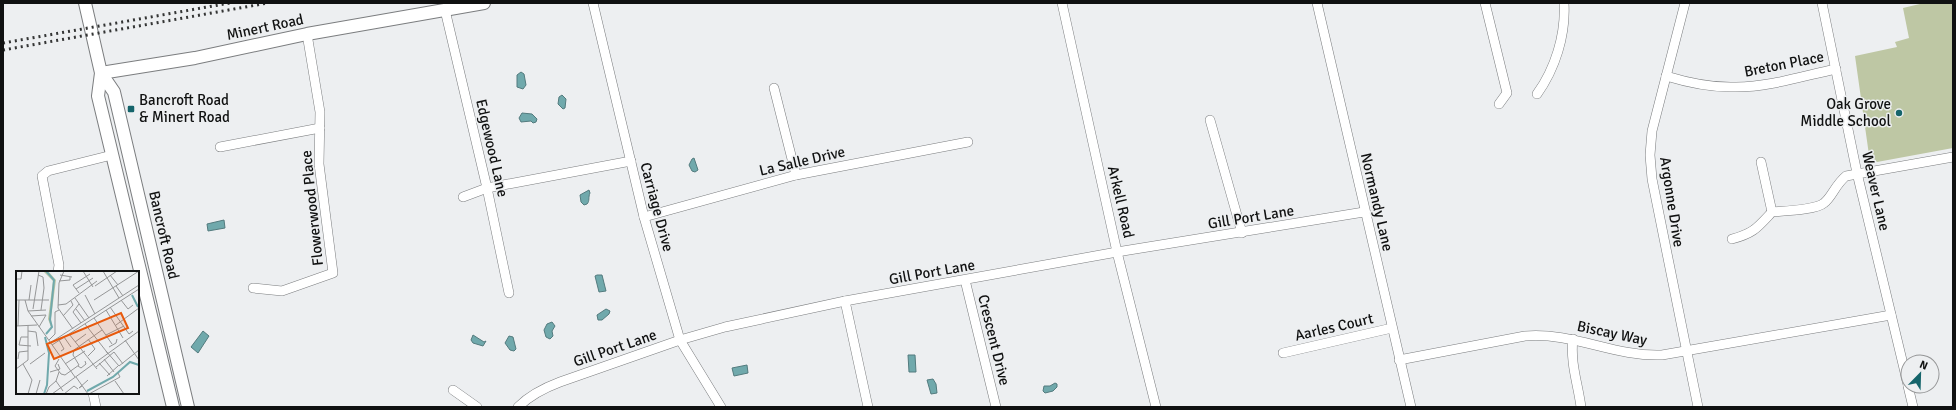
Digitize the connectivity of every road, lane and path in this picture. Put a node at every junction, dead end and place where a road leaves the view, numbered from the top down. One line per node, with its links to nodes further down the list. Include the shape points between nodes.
1 (85, 3): 13 (street, Bancroft Road)
2 (484, 3): 10 (street, Minert Road)
3 (593, 3): 24 (street, Carriage Drive)
4 (1062, 3): 35 (street, Arkell Road)
5 (1317, 3): 30 (street, Normandy Lane)
6 (1485, 3): 17 (street, via 1507,92)
7 (1564, 3): 16 (street, via 1562,37 1549,78)
8 (1684, 3): 14 (street, Argonne Drive)
9 (1822, 3): 12 (street, Weaver Lane)
10 (445, 10): 11 (street, Minert Road); 28 (street, Edgewood Lane)
11 (307, 34): 13 (street, Minert Road, via 196,58); 19 (street, Flowerwood Place, via 319,105)
12 (1836, 69): 14 (street, Breton Place, via 1765,84 1736,87 1709,86); 26 (street, Weaver Lane)
13 (101, 73): 22 (street, Bancroft Road, via 98,96); 54 (street, Bancroft Road, via 114,92)
14 (1666, 76): 45 (street, Argonne Drive, via 1652,131 1651,171)
15 (774, 88): 27 (street)
16 (1536, 94)
17 (1499, 104)
18 (1210, 120): 33 (street)
19 (320, 128): 21 (street); 38 (street, Flowerwood Place, via 319,164 333,273 282,291)
20 (968, 142): 27 (street, La Salle Drive)
21 (220, 147)
22 (112, 155): 36 (street, via 48,171 42,176); 53 (street, Bancroft Road)
23 (1953, 156): 26 (street)
24 (631, 161): 28 (street); 32 (street, Carriage Drive)
25 (1761, 162): 31 (street)
26 (1857, 173): 31 (street, via 1838,182 1824,203 1804,209); 41 (street, Weaver Lane)
27 (796, 175): 32 (street, La Salle Drive)
28 (487, 188): 29 (street); 39 (street, Edgewood Lane)
29 (463, 197)
30 (1364, 212): 33 (street, Gill Port Lane); 42 (street, Normandy Lane)
31 (1772, 212): 34 (street, via 1756,230)
32 (644, 217): 44 (street, Carriage Drive)
33 (1242, 233): 35 (street, Gill Port Lane)
34 (1732, 239)
35 (1117, 252): 37 (street, Gill Port Lane); 60 (street, Arkell Road)
36 (58, 271)
37 (965, 280): 40 (street, Gill Port Lane); 59 (street, Crescent Drive)
38 (253, 288)
39 (509, 293)
40 (845, 301): 44 (street, Gill Port Lane, via 725,327); 58 (street)
41 (1891, 315): 45 (street, Biscay Way); 47 (street, Weaver Lane)
42 (1392, 328): 46 (street, Aarles Court); 48 (street, Normandy Lane)
43 (1573, 339): 45 (street, Biscay Way, via 1629,354 1648,356); 48 (street, Biscay Way, via 1544,334 1525,336); 62 (street, via 1574,373)
44 (680, 340): 56 (street, Gill Port Lane, via 542,389); 57 (street, Carriage Drive)
45 (1686, 351): 63 (street, Argonne Drive)
46 (1283, 353)
47 (1900, 354)
48 (1399, 360): 61 (street, Normandy Lane)
49 (453, 390): 55 (street)
50 (93, 394): 52 (street)
51 (1910, 394): 64 (street, Weaver Lane)
52 (96, 407)
53 (173, 407)
54 (188, 407)
55 (477, 407)
56 (518, 407)
57 (721, 407)
58 (868, 407)
59 (996, 407)
60 (1156, 407)
61 (1411, 407)
62 (1581, 407)
63 (1698, 407)
64 (1913, 407)

